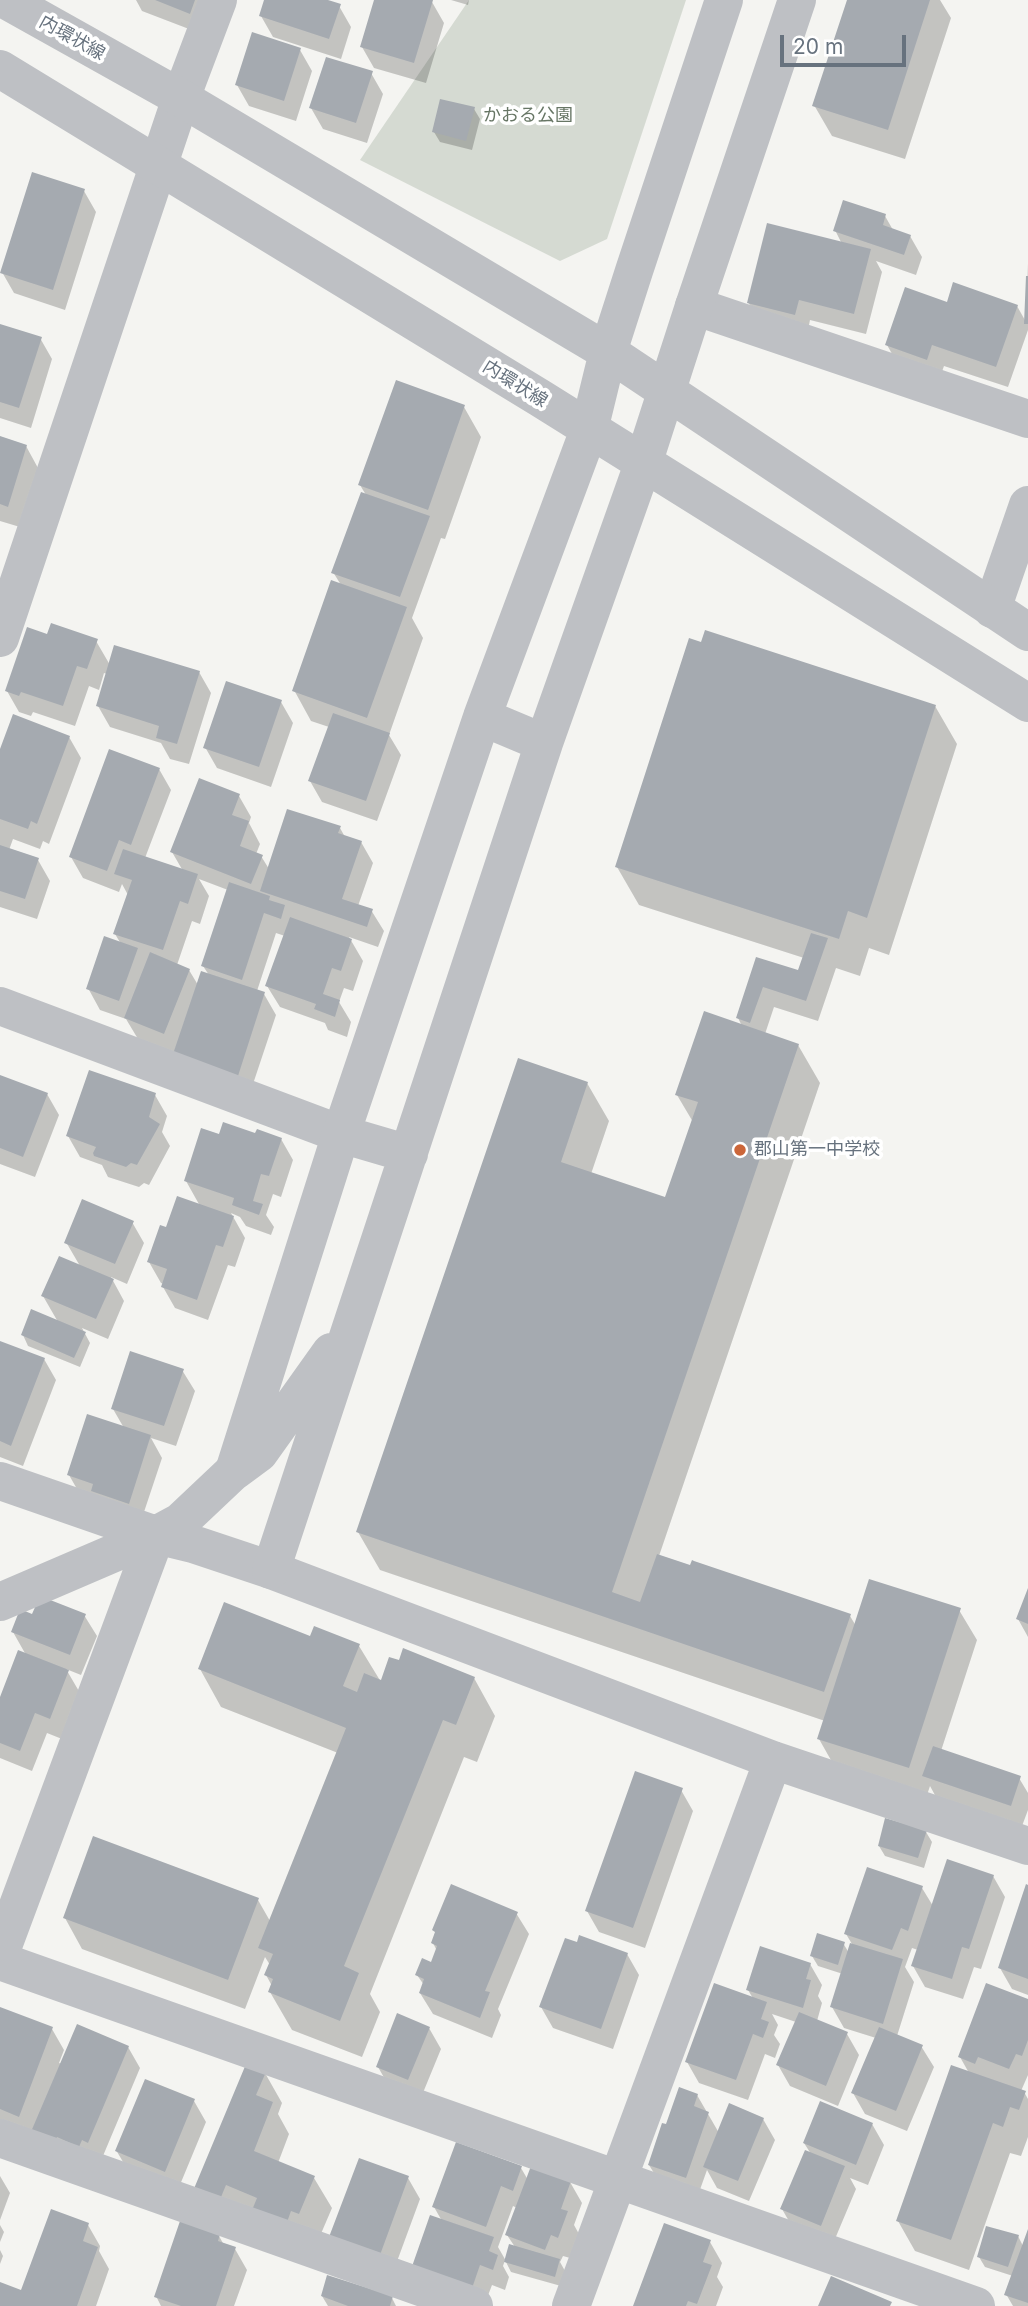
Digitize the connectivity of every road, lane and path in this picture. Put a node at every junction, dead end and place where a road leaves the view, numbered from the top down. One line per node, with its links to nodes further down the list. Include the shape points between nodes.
1 (6, 0): 6 (street, 内環状線)
2 (218, 0): 6 (street)
3 (724, 0): 9 (street)
4 (797, 0): 8 (street)
5 (0, 69): 7 (street, 内環状線)
6 (181, 98): 7 (street); 9 (street, 内環状線)
7 (159, 166): 12 (street, 内環状線); 17 (street)
8 (694, 306): 10 (street); 11 (street)
9 (608, 352): 10 (street, 内環状線); 12 (street)
10 (667, 391): 13 (street); 15 (street, 内環状線)
11 (1028, 419)
12 (589, 430): 13 (street, 内環状線); 19 (street)
13 (643, 464): 18 (street, 内環状線); 20 (street)
14 (1028, 505): 15 (street)
15 (992, 608): 16 (street, 内環状線)
16 (1028, 632)
17 (0, 638)
18 (1028, 703)
19 (482, 718): 20 (street); 22 (street)
20 (544, 743): 23 (street)
21 (0, 1006): 22 (street)
22 (341, 1134): 23 (street); 25 (street)
23 (409, 1154): 24 (street)
24 (348, 1338): 25 (street, via 337,1345 259,1453); 28 (street)
25 (234, 1471): 27 (street, via 180,1522)
26 (0, 1481): 27 (street)
27 (156, 1535): 28 (street); 29 (street); 32 (street)
28 (271, 1570): 30 (street)
29 (0, 1602)
30 (773, 1760): 31 (street); 35 (street)
31 (1028, 1846)
32 (0, 1954)
33 (0, 1961): 35 (street)
34 (0, 2138): 37 (street)
35 (618, 2180): 36 (street); 38 (street)
36 (924, 2297): 39 (street)
37 (474, 2306)
38 (571, 2306)
39 (976, 2306)

